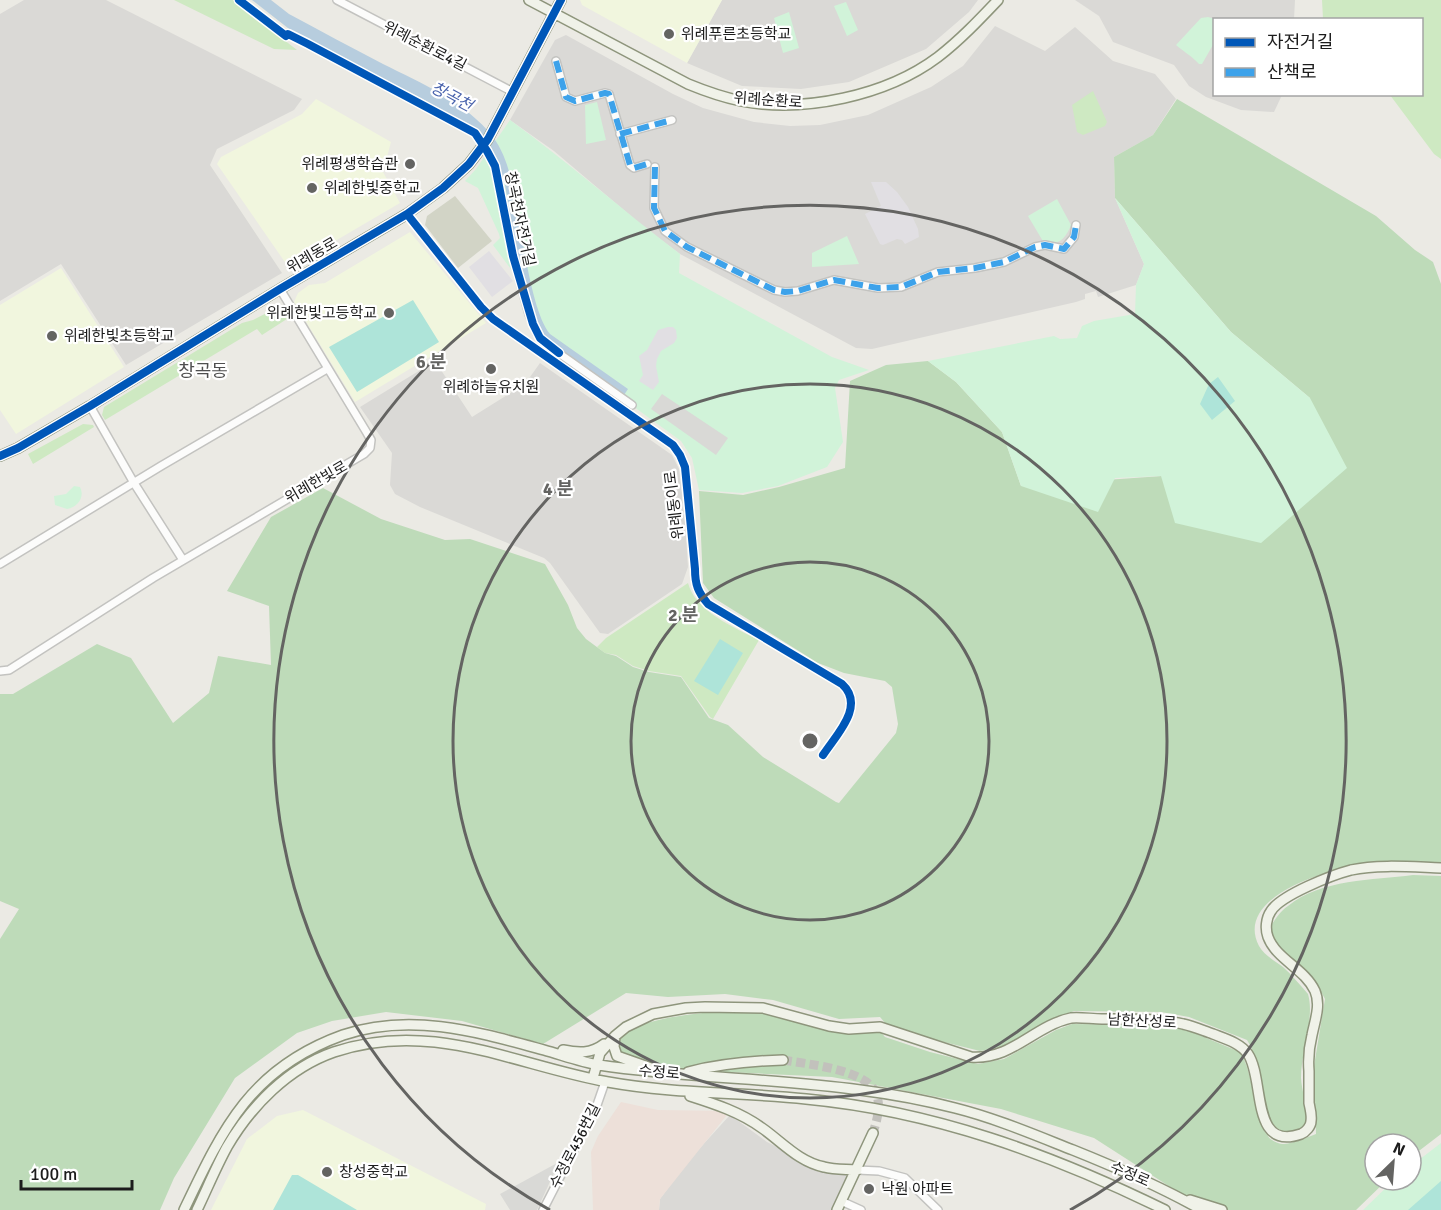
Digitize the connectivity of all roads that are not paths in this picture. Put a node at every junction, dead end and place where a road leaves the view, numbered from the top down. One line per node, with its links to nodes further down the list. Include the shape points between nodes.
1 (337, 0): 7 (street, 위례순환로4길)
2 (529, 0): 5 (main road, 위례순환로)
3 (561, 0): 5 (main road, 위례동로)
4 (998, 0): 5 (main road, 위례순환로, via 936,58 892,83 851,97 793,104 742,101 697,88)
5 (555, 13): 7 (main road, 위례동로)
6 (556, 61): 9 (street, via 566,97 575,101 609,94)
7 (513, 92): 13 (main road, 위례동로, via 469,164)
8 (672, 120): 9 (street)
9 (621, 134): 11 (street, via 630,165 634,168)
10 (487, 151): 17 (street, 창곡천자전거길, via 495,166 513,256 537,333 546,344)
11 (647, 164)
12 (655, 167): 14 (street, via 654,208 665,231 687,247 767,288 785,292 834,280 878,288 901,287 938,272 1004,262 1035,247 1064,249 1074,237)
13 (407, 214): 15 (main road, 위례동로); 24 (street, 위례동이로, via 493,319 673,445 685,467 699,594 708,604 849,690 853,701 850,713)
14 (1076, 225)
15 (280, 289): 16 (street, 위례한빛로); 18 (main road, 위례동로)
16 (327, 369): 20 (street); 21 (street, 위례한빛로, via 368,433 370,448)
17 (632, 405)
18 (90, 406): 19 (main road, 위례동로); 20 (street)
19 (0, 456)
20 (134, 483): 21 (street); 22 (street)
21 (183, 560): 23 (street, 위례한빛로, via 9,670)
22 (0, 564)
23 (0, 671)
24 (823, 755)
25 (1441, 868): 26 (main road, 남한산성로, via 1352,870 1305,888 1271,910 1268,937 1312,984 1318,1002 1308,1063 1312,1121 1302,1134 1285,1137 1268,1128 1247,1053 1231,1041 1186,1024 1158,1020 1071,1018 984,1058 880,1027 828,1026 763,1008 666,1011 637,1021)
26 (615, 1036): 27 (main road, via 598,1048 581,1053); 29 (main road, 남한산성로, via 600,1053); 31 (main road, via 616,1056)
27 (545, 1050): 29 (main road, 수정로); 40 (main road, 수정로, via 454,1027 411,1024 364,1029 305,1052 251,1094 231,1119)
28 (783, 1060): 32 (main road, via 747,1061)
29 (597, 1065): 30 (main road, 수정로); 33 (main road, 남한산성로)
30 (608, 1066): 31 (main road, 수정로); 34 (main road)
31 (661, 1072): 32 (main road, 수정로)
32 (679, 1074): 38 (main road, 수정로, via 861,1090 957,1108 1144,1179)
33 (593, 1078): 34 (main road, 수정로); 41 (main road, 수정로, via 464,1045 419,1040 366,1044 332,1053 281,1083 241,1124)
34 (605, 1082): 35 (main road, 수정로); 42 (street, 수정로456번길, via 594,1112)
35 (675, 1091): 37 (main road, via 734,1111 811,1163); 46 (main road, 수정로, via 807,1099 887,1110 960,1127 1030,1150)
36 (873, 1133): 37 (main road)
37 (857, 1170): 39 (main road); 45 (street, via 905,1178)
38 (1178, 1197): 47 (main road, 수정로); 48 (main road)
39 (841, 1201): 43 (main road); 44 (street)
40 (184, 1210)
41 (197, 1210)
42 (543, 1210)
43 (837, 1210)
44 (861, 1210)
45 (938, 1210)
46 (1165, 1210)
47 (1202, 1210)
48 (1222, 1210)

